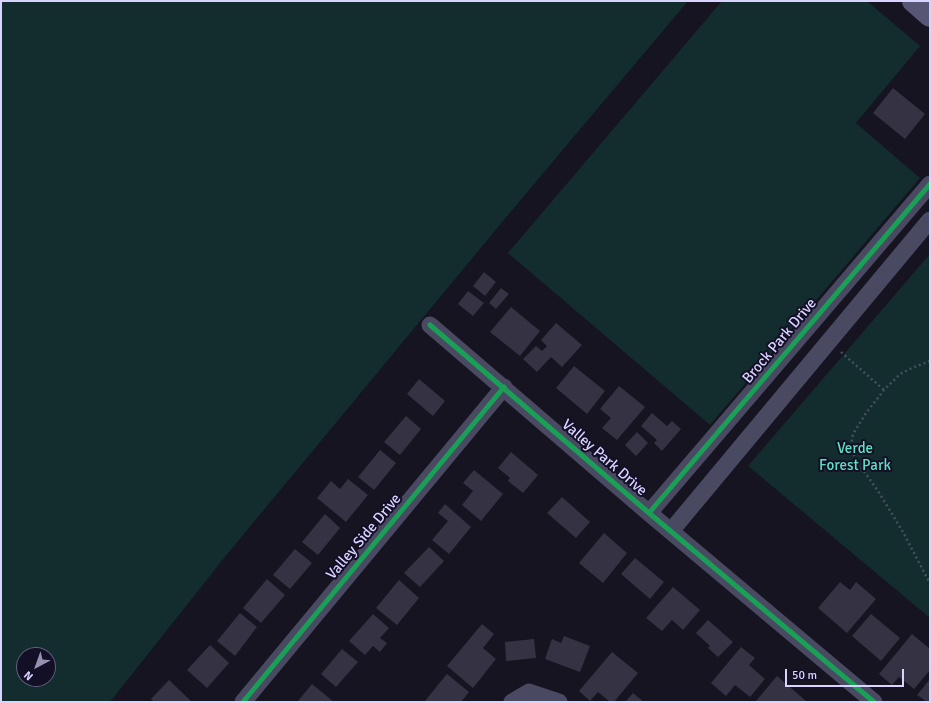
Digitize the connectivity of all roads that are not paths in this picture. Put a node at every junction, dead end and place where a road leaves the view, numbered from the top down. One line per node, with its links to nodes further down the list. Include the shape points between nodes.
1 (913, 1): 2 (main road)
2 (930, 16)
3 (930, 184): 7 (street, Brock Park Drive)
4 (930, 220): 8 (street)
5 (430, 325): 6 (street, Valley Park Drive)
6 (504, 387): 7 (street, Valley Park Drive); 9 (street, Valley Side Drive)
7 (649, 513): 8 (street, Valley Park Drive)
8 (671, 531): 12 (street, Valley Park Drive)
9 (244, 702)
10 (512, 702): 11 (street, via 529,692)
11 (559, 702)
12 (874, 702)

